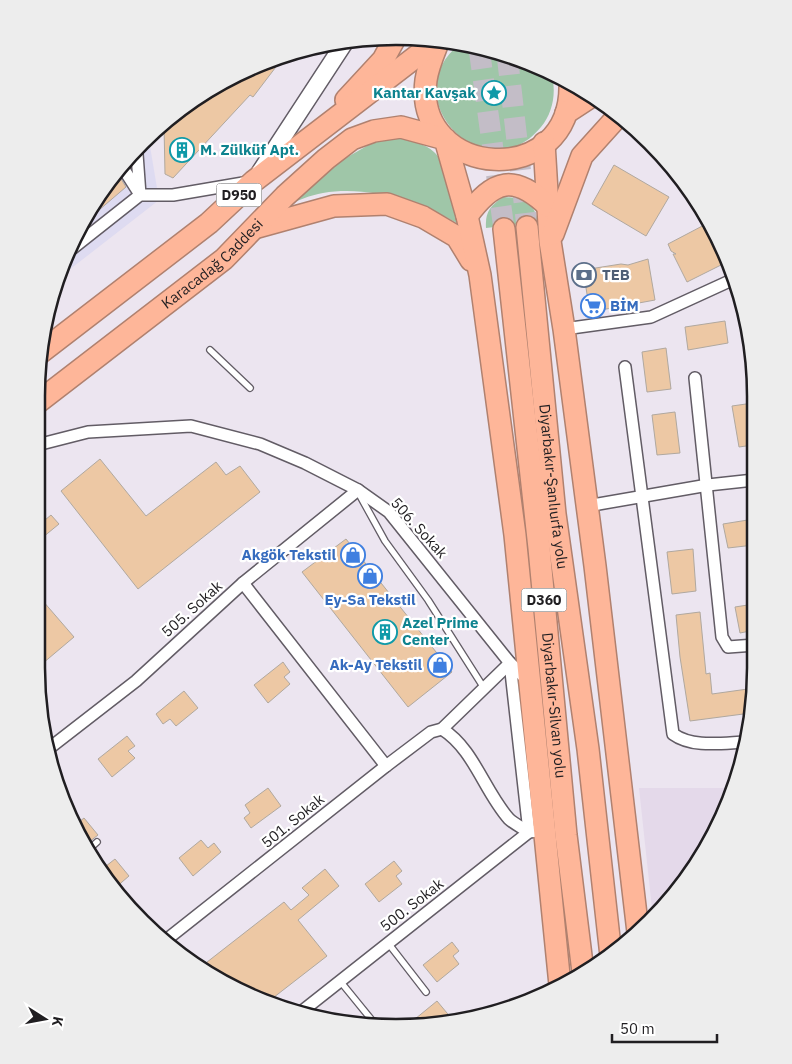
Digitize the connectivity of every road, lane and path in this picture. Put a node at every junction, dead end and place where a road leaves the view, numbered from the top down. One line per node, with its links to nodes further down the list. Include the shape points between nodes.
1 (391, 45): 9 (highway, via 382,60)
2 (431, 47): 9 (highway, D950)
3 (437, 48): 10 (highway, via 426,80 426,102 433,122)
4 (340, 50): 14 (street)
5 (570, 91): 7 (highway)
6 (585, 100): 7 (highway)
7 (566, 113): 11 (highway, via 554,134)
8 (614, 121): 22 (highway, via 582,156)
9 (318, 134): 14 (highway, D950)
10 (446, 139): 11 (highway, via 465,153 488,160 513,160); 17 (highway); 18 (highway, Karacadağ Caddesi / D950, via 401,127 374,131 352,139 285,196)
11 (544, 143): 16 (highway)
12 (137, 159): 15 (street)
13 (126, 172): 15 (street)
14 (254, 181): 15 (street, via 173,195); 26 (highway, D950, via 209,223)
15 (140, 195): 21 (street)
16 (548, 206): 17 (highway, via 534,192 516,184 505,184 480,198); 22 (highway)
17 (467, 216): 23 (highway)
18 (257, 227): 23 (highway, via 334,206 387,204 423,217 457,237); 31 (highway, Karacadağ Caddesi / D950, via 224,259)
19 (527, 227): 46 (highway, Diyarbakır-Şanlıurfa yolu / D360, via 555,514)
20 (504, 229): 49 (highway, Diyarbakır-Silvan yolu / D360)
21 (85, 234)
22 (550, 241): 25 (highway)
23 (480, 275): 41 (highway, via 515,535)
24 (728, 282): 25 (street, via 651,317)
25 (564, 329): 37 (highway)
26 (49, 346)
27 (210, 350): 30 (lane)
28 (625, 367): 36 (street)
29 (695, 378): 34 (street)
30 (250, 388)
31 (45, 397)
32 (45, 443): 35 (street, 506. Sokak, via 88,432 191,426 260,444)
33 (747, 481): 34 (street)
34 (708, 485): 36 (street); 39 (street, via 722,637 728,647)
35 (358, 490): 38 (street, 505. Sokak); 40 (street, 506. Sokak, via 389,512); 42 (lane, via 385,541 428,600)
36 (643, 496): 37 (street); 44 (street, via 673,734 681,740 710,744)
37 (587, 506): 52 (highway)
38 (243, 583): 45 (street, 505. Sokak, via 136,681); 47 (street)
39 (747, 645)
40 (510, 662): 41 (street, 506. Sokak); 42 (street, 501. Sokak); 48 (street)
41 (530, 682): 48 (highway)
42 (484, 688): 43 (street, 501. Sokak)
43 (442, 729): 47 (street, 501. Sokak, via 431,732); 48 (street, via 452,735 470,758 510,819)
44 (739, 742)
45 (54, 745)
46 (588, 750): 53 (highway); 56 (highway, Diyarbakır-Şanlıurfa yolu / D360)
47 (386, 766): 54 (street, 501. Sokak)
48 (537, 831): 55 (street, 500. Sokak); 59 (highway)
49 (566, 835): 57 (highway, Diyarbakır-Silvan yolu / D360); 58 (highway)
50 (97, 842): 51 (lane)
51 (93, 846)
52 (637, 923)
53 (626, 933)
54 (170, 936)
55 (388, 943): 60 (street, 500. Sokak); 61 (lane)
56 (610, 946)
57 (582, 966)
58 (571, 973)
59 (559, 979)
60 (340, 981): 62 (street, 500. Sokak); 63 (lane)
61 (426, 992)
62 (306, 1007)
63 (370, 1018)

